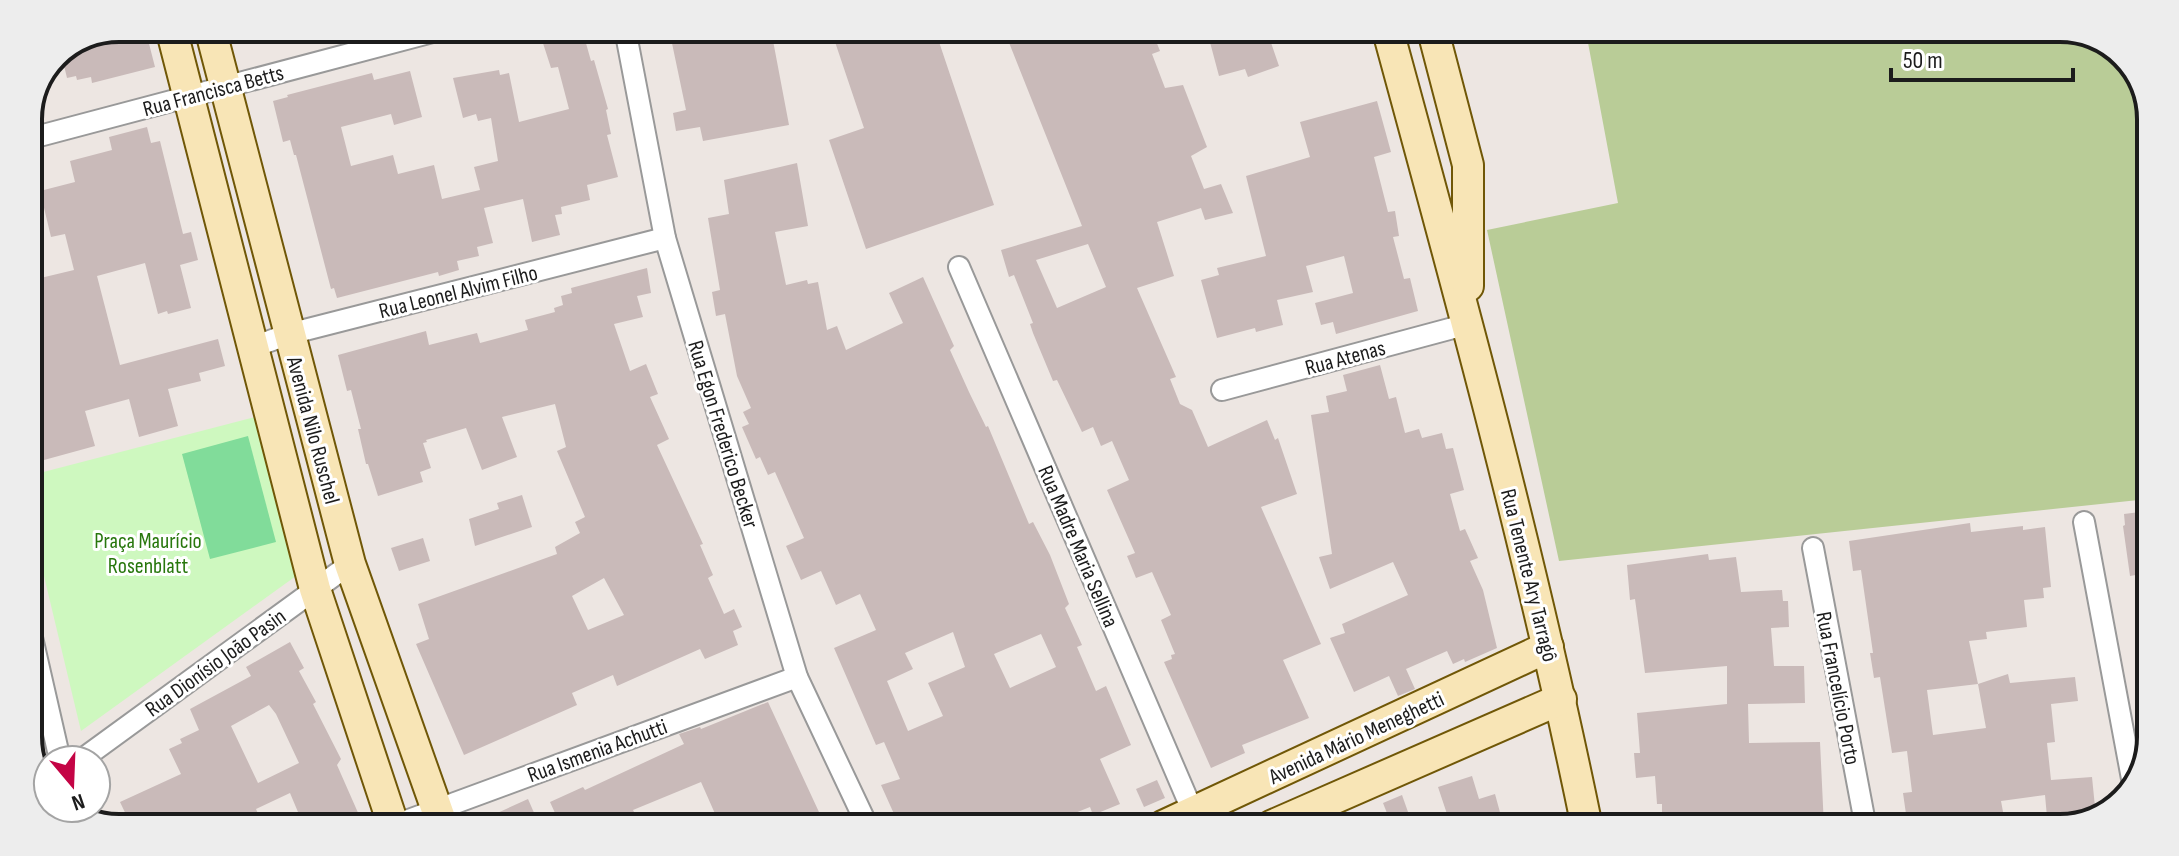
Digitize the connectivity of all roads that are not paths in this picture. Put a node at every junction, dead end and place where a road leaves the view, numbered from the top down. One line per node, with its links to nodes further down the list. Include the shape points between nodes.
1 (174, 42): 8 (street, Avenida Nilo Ruschel)
2 (214, 42): 7 (street, Avenida Nilo Ruschel)
3 (394, 42): 7 (street, Rua Francisca Betts)
4 (627, 42): 12 (street, Rua Egon Frederico Becker)
5 (1391, 42): 11 (street, Rua Tenente Ary Tarragô)
6 (1436, 42): 10 (street, Rua Tenente Ary Tarragô)
7 (226, 86): 8 (street, Rua Francisca Betts); 15 (street, Avenida Nilo Ruschel)
8 (188, 96): 9 (street, Rua Francisca Betts); 16 (street, Avenida Nilo Ruschel)
9 (42, 135)
10 (1465, 155): 11 (street, via 1453,171 1442,174); 14 (street, Rua Tenente Ary Tarragô)
11 (1424, 165): 14 (street, Rua Tenente Ary Tarragô)
12 (665, 238): 15 (street, Rua Leonel Alvim Filho); 23 (street, Rua Egon Frederico Becker)
13 (959, 267): 33 (street, Rua Madre Maria Sellina)
14 (1468, 324): 17 (street, Rua Atenas); 22 (street, Rua Tenente Ary Tarragô)
15 (289, 334): 16 (street, Rua Leonel Alvim Filho); 20 (street, Avenida Nilo Ruschel)
16 (253, 347): 21 (street, Avenida Nilo Ruschel)
17 (1222, 390)
18 (2084, 522): 28 (street)
19 (1813, 548): 37 (street, Rua Francelício Porto)
20 (350, 564): 21 (street, Rua Dionísio João Pasin); 30 (street, Avenida Nilo Ruschel)
21 (315, 589): 27 (street, Rua Dionísio João Pasin); 29 (street, Avenida Nilo Ruschel)
22 (1548, 647): 25 (street, Rua Tenente Ary Tarragô); 34 (street, Avenida Mário Meneghetti)
23 (797, 677): 31 (street, Rua Ismenia Achutti); 32 (street, Rua Egon Frederico Becker)
24 (42, 681): 26 (street)
25 (1561, 699): 35 (street, Avenida Mário Meneghetti); 36 (street, Rua Tenente Ary Tarragô)
26 (56, 744)
27 (103, 744)
28 (2130, 769)
29 (392, 814)
30 (437, 814)
31 (446, 814)
32 (862, 814)
33 (1194, 814)
34 (1206, 814)
35 (1298, 814)
36 (1584, 814)
37 (1863, 814)

